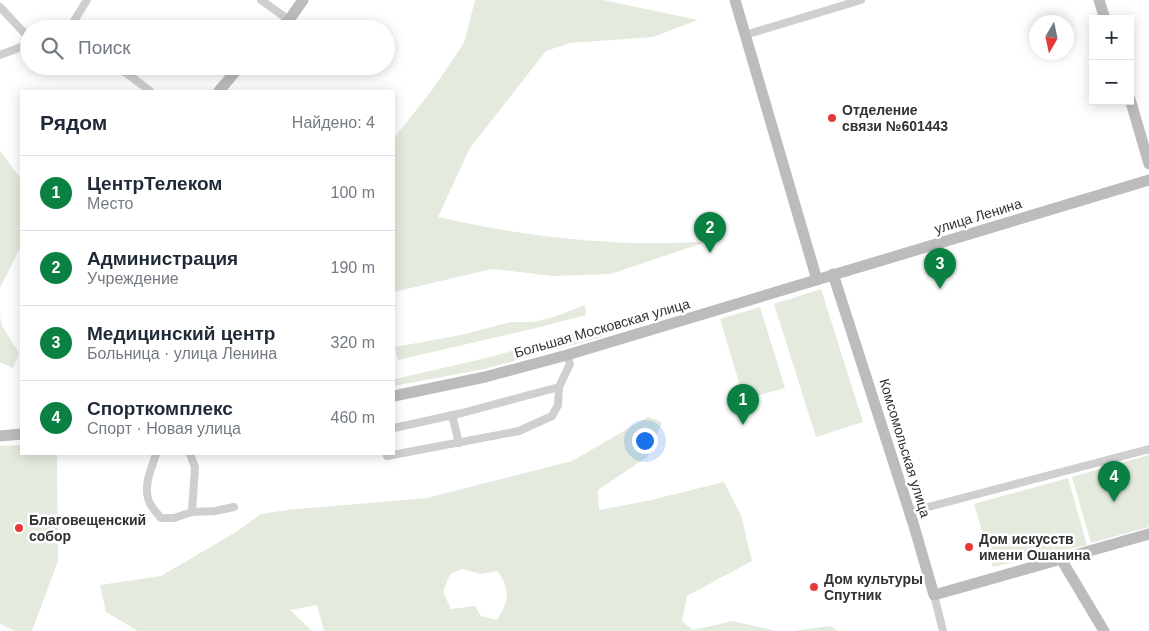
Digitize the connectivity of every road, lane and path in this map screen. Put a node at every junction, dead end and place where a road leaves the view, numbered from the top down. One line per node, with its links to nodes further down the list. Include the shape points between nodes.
1 (87, 0): 9 (street)
2 (261, 0): 10 (street)
3 (303, 0): 10 (street)
4 (735, 0): 12 (street)
5 (861, 0): 12 (street)
6 (1100, 0): 8 (street)
7 (0, 7): 11 (street)
8 (1104, 15)
9 (75, 20)
10 (289, 20)
11 (20, 28)
12 (745, 35): 23 (street)
13 (20, 47): 14 (street)
14 (0, 55)
15 (129, 75): 17 (street)
16 (232, 75): 18 (street)
17 (149, 90)
18 (220, 90)
19 (1132, 105): 20 (street)
20 (1149, 164)
21 (1149, 180): 22 (street, улица Ленина)
22 (833, 274): 23 (street, улица Ленина); 40 (street, Комсомольская улица)
23 (816, 280): 24 (street, Большая Московская улица)
24 (567, 355): 25 (street, via 570,364); 26 (street, Большая Московская улица)
25 (559, 387): 27 (street); 31 (street, via 558,405 552,416 520,431)
26 (395, 396)
27 (452, 415): 28 (street); 31 (street)
28 (395, 428)
29 (20, 434): 30 (street)
30 (0, 436)
31 (459, 443): 36 (street)
32 (1149, 449): 40 (street)
33 (156, 455): 39 (street, via 148,484 150,504 161,518)
34 (190, 455): 39 (street, via 195,467)
35 (393, 455): 37 (street)
36 (395, 455)
37 (387, 456)
38 (234, 507): 39 (street)
39 (192, 512)
40 (909, 512): 43 (street, Комсомольская улица)
41 (1149, 534): 42 (street)
42 (1061, 559): 43 (street); 45 (street)
43 (934, 595): 44 (street, Комсомольская улица)
44 (943, 631)
45 (1104, 631)

